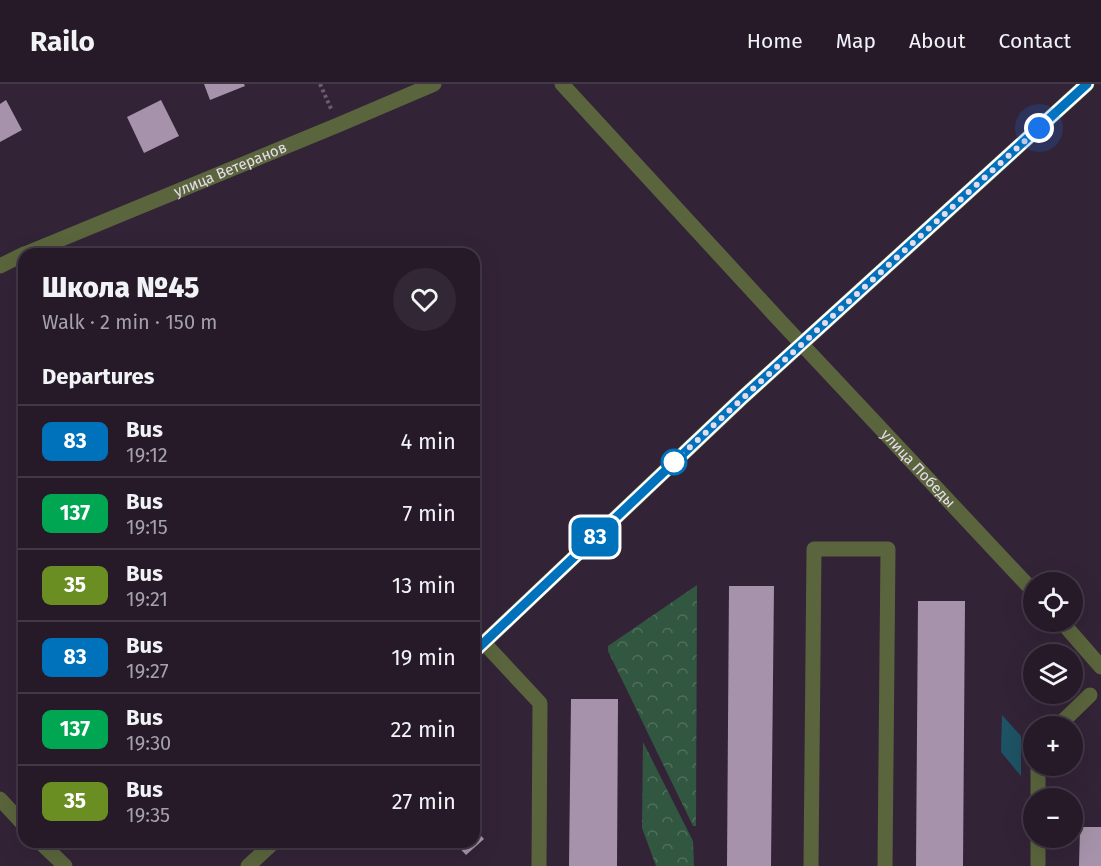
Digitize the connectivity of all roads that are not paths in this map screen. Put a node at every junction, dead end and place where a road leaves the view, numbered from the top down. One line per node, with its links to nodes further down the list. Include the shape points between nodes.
1 (434, 84): 4 (street, улица Ветеранов)
2 (562, 84): 7 (street, улица Победы)
3 (1087, 84): 7 (street)
4 (39, 248)
5 (18, 257): 6 (street, улица Ветеранов)
6 (0, 266)
7 (802, 344): 8 (street, улица Победы); 10 (street)
8 (1023, 580)
9 (1071, 632): 12 (street)
10 (480, 646)
11 (480, 648): 22 (street, via 540,703)
12 (1101, 667)
13 (1090, 695): 14 (street)
14 (1068, 716)
15 (0, 799): 16 (street)
16 (18, 818)
17 (46, 848): 20 (street)
18 (268, 848): 21 (street)
19 (1038, 848): 25 (street)
20 (65, 866)
21 (248, 866)
22 (539, 866)
23 (811, 866): 24 (street, via 814,549 888,549)
24 (885, 866)
25 (1038, 866)

